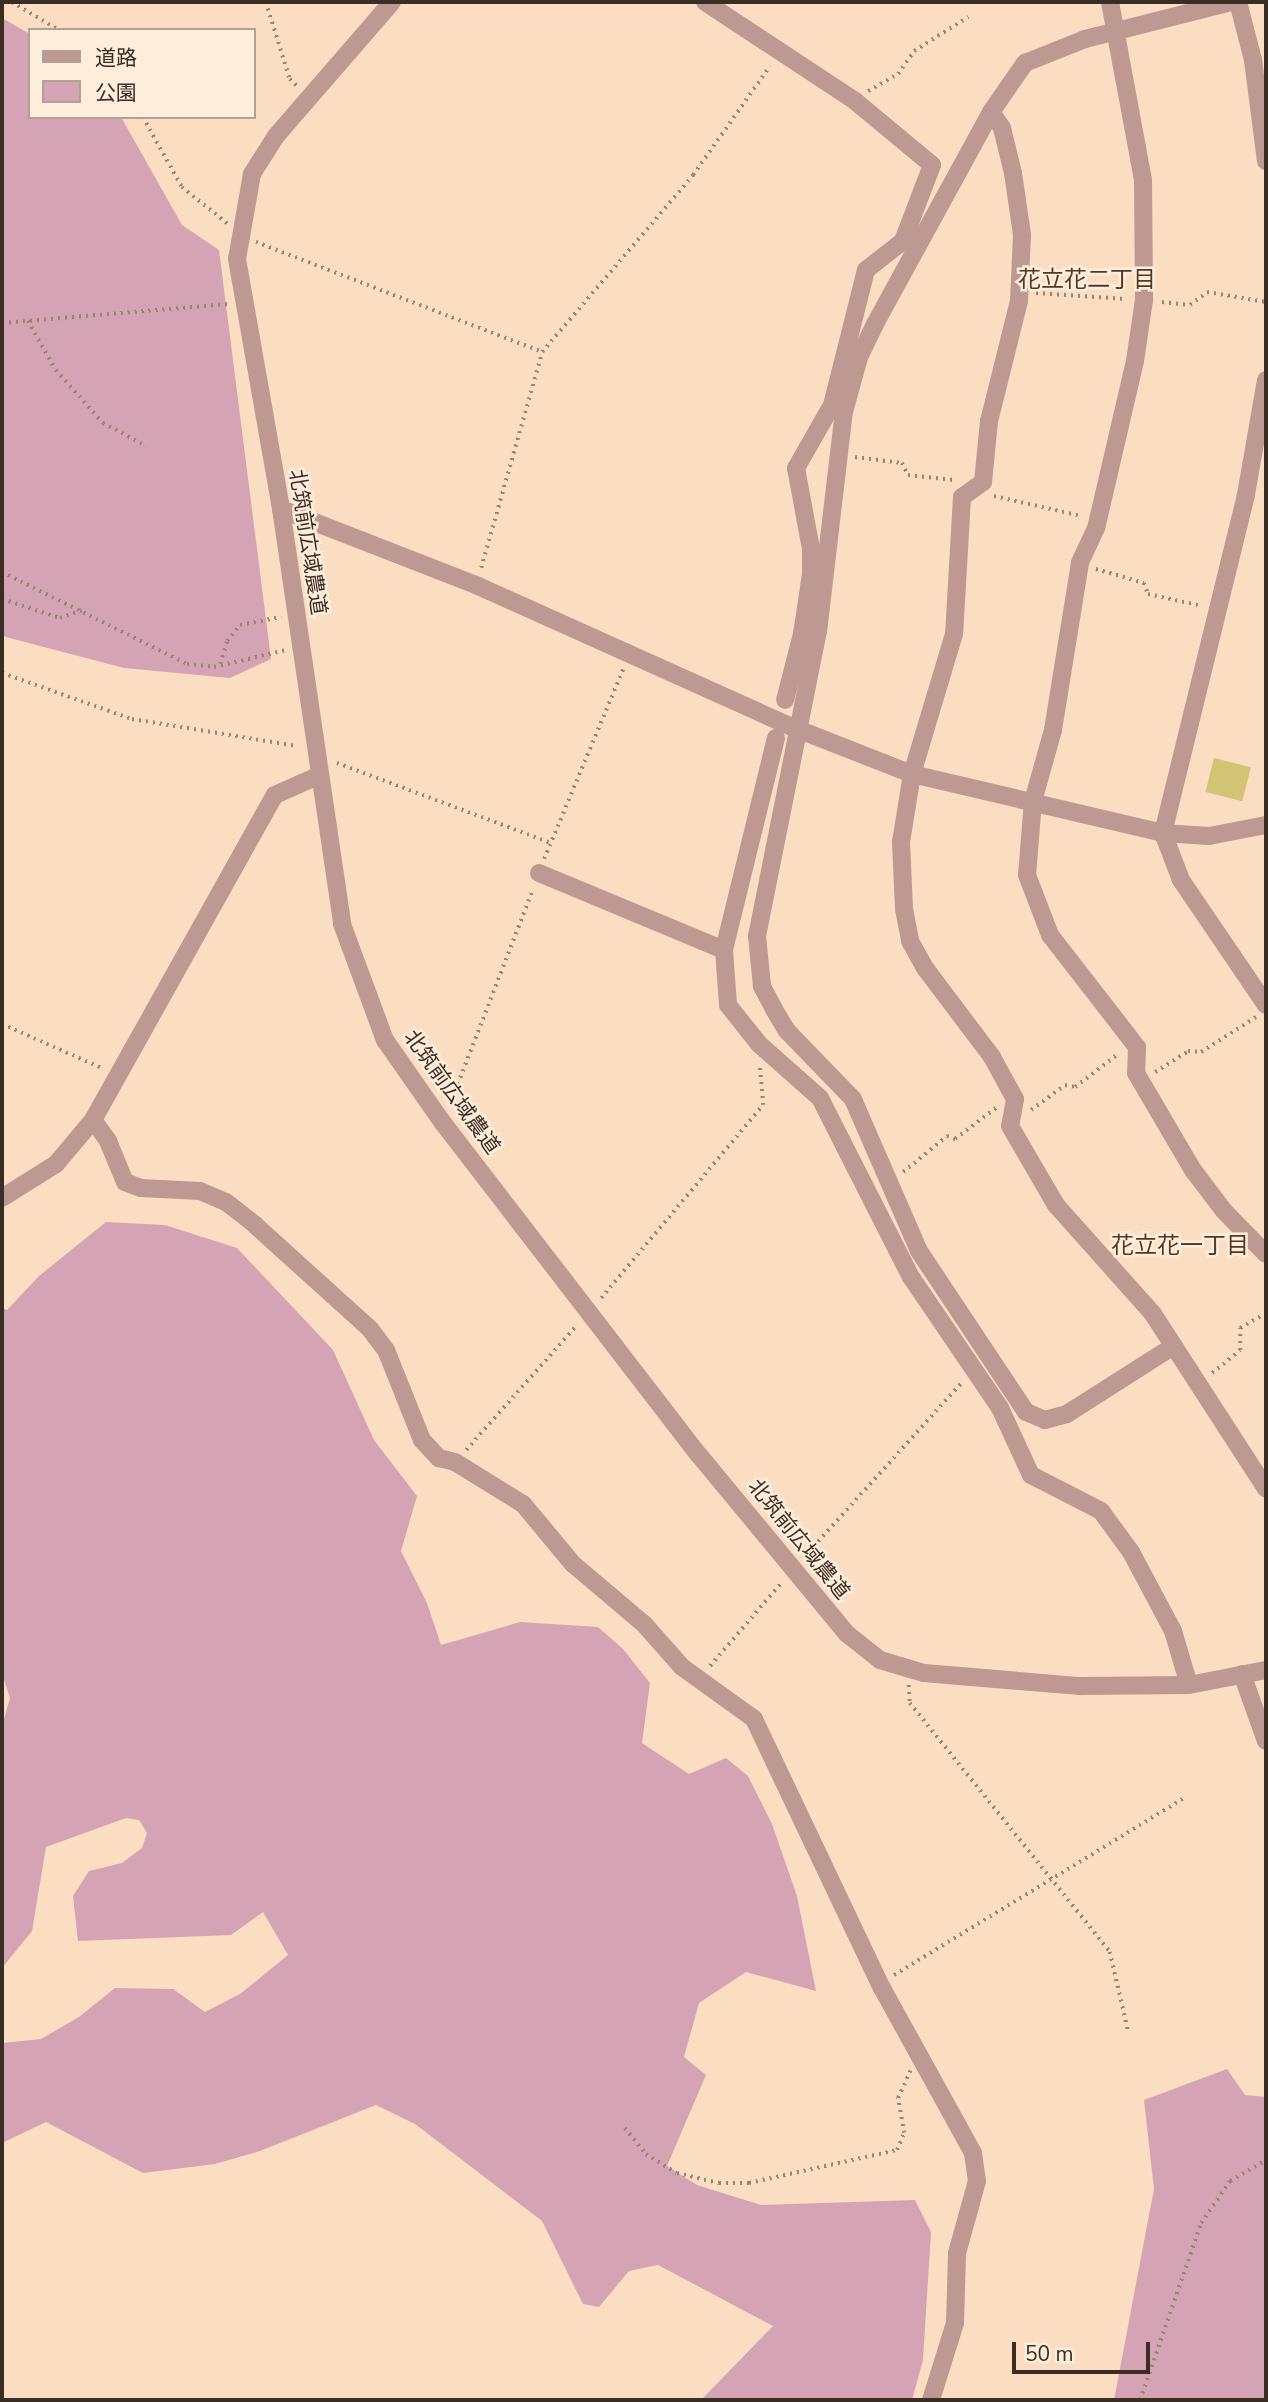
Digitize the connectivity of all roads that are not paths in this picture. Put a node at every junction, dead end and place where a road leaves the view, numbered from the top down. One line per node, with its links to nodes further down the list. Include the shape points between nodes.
1 (392, 2): 10 (street, 北筑前広域農道, via 276,135 252,174 237,259)
2 (705, 2): 11 (street, via 855,101 932,165 903,241 866,270 832,405 796,468 811,549 811,574)
3 (1110, 2): 6 (street)
4 (1231, 2): 6 (street)
5 (1238, 2): 8 (street, via 1253,60)
6 (1117, 33): 7 (street, via 1085,39 1025,63); 16 (street, via 1143,180 1144,300 1135,361 1096,528 1080,562 1053,730)
7 (991, 112): 12 (street, via 859,356 844,412 818,632); 15 (street, via 1002,128 1013,173 1022,235 1019,292 989,421 983,482 962,498 954,634)
8 (1266, 161)
9 (1266, 380): 18 (street, via 1246,495)
10 (281, 509): 12 (street, via 476,585); 14 (street, 北筑前広域農道)
11 (785, 700)
12 (797, 729): 15 (street); 22 (street, via 757,936 762,986)
13 (776, 737): 20 (street)
14 (318, 761): 24 (street, via 275,795); 31 (street, 北筑前広域農道, via 342,924 363,990 386,1040 443,1123 699,1454 846,1633 880,1660 909,1669 1014,1683)
15 (912, 774): 16 (street); 27 (street, via 901,842 910,942 992,1057 1015,1099 1010,1126 1056,1205 1153,1314)
16 (1033, 800): 18 (street); 26 (street, via 1026,847 1034,903 1050,935 1137,1047 1136,1073 1193,1170)
17 (1266, 825): 18 (street, via 1209,836)
18 (1163, 833): 21 (street, via 1181,880)
19 (538, 873): 20 (street)
20 (724, 950): 23 (street, via 728,1005)
21 (1266, 1007)
22 (798, 1043): 23 (street); 27 (street, via 853,1099 919,1251 1026,1412 1045,1420 1067,1415)
23 (782, 1065): 31 (street, via 820,1098 911,1277 1000,1408 1031,1475 1101,1511 1131,1552 1173,1631)
24 (93, 1120): 25 (street, via 56,1164); 33 (street, via 108,1141 125,1182 141,1188 200,1191 226,1202 370,1329 386,1350 422,1440 439,1458 455,1462 523,1504 573,1564 644,1624 682,1667 754,1720 920,2063 972,2153 977,2181 957,2253 955,2323)
25 (2, 1198)
26 (1266, 1254)
27 (1172, 1347): 28 (street)
28 (1266, 1489)
29 (1266, 1670): 30 (street, 北筑前広域農道)
30 (1242, 1675): 31 (street, 北筑前広域農道); 32 (street)
31 (1189, 1685)
32 (1266, 1741)
33 (931, 2400)

